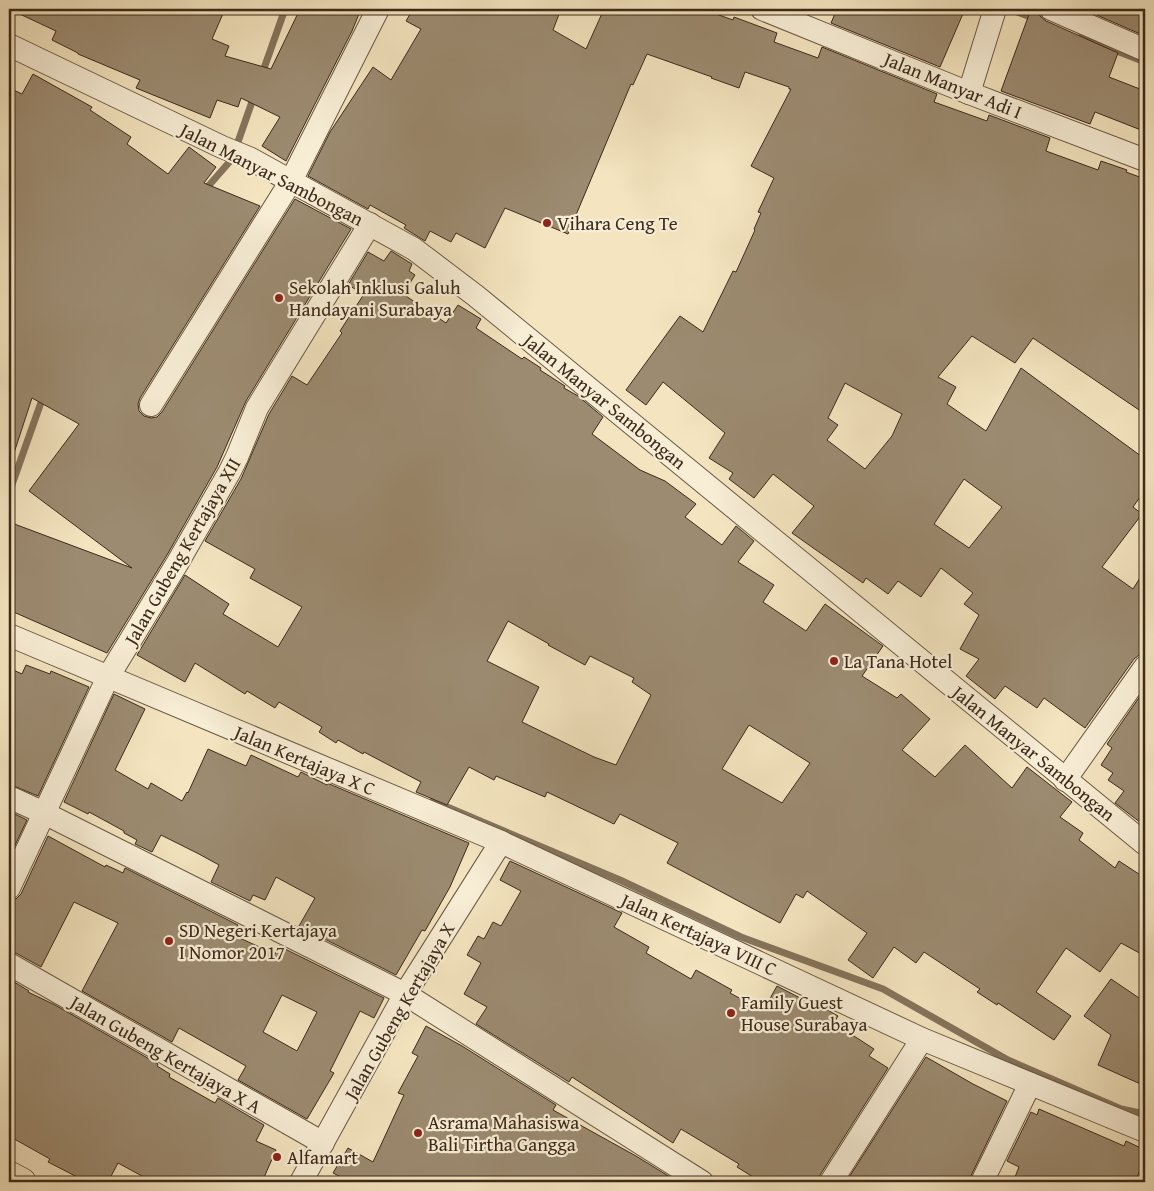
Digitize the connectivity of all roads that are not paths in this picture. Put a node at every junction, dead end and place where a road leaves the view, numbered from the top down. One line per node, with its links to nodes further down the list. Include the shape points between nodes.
1 (378, 9): 9 (street)
2 (762, 9): 7 (street, Jalan Manyar Adi I)
3 (1051, 9): 6 (street)
4 (994, 11): 7 (street)
5 (9, 45): 9 (street, Jalan Manyar Sambongan)
6 (1145, 50)
7 (969, 92): 8 (street, Jalan Manyar Adi I)
8 (1145, 160)
9 (291, 181): 10 (street, Jalan Manyar Sambongan); 11 (street)
10 (370, 224): 14 (street, Jalan Gubeng Kertajaya XII, via 257,408 238,457); 15 (street, Jalan Manyar Sambongan, via 414,249 476,296)
11 (151, 405)
12 (9, 635): 14 (street, Jalan Kertajaya X C)
13 (1145, 667): 15 (street)
14 (111, 673): 17 (street, Jalan Gubeng Kertajaya XII); 18 (street, Jalan Kertajaya X C)
15 (1065, 780): 19 (street, Jalan Manyar Sambongan)
16 (9, 797): 17 (street)
17 (44, 813): 20 (street, Jalan Gubeng Kertajaya XII); 22 (street)
18 (501, 842): 22 (street, Jalan Gubeng Kertajaya X); 23 (street, Jalan Kertajaya VIII C)
19 (1145, 844)
20 (9, 888)
21 (9, 964): 26 (street, Jalan Gubeng Kertajaya X A)
22 (405, 994): 26 (street, Jalan Gubeng Kertajaya X); 30 (street)
23 (922, 1039): 24 (street, Jalan Kertajaya VIII C); 31 (street)
24 (1030, 1084): 25 (street, Jalan Kertajaya VIII C); 32 (street)
25 (1145, 1132)
26 (323, 1143): 28 (street, Jalan Gubeng Kertajaya X)
27 (9, 1175): 29 (main road)
28 (310, 1179)
29 (22, 1182)
30 (702, 1182)
31 (831, 1182)
32 (982, 1182)

